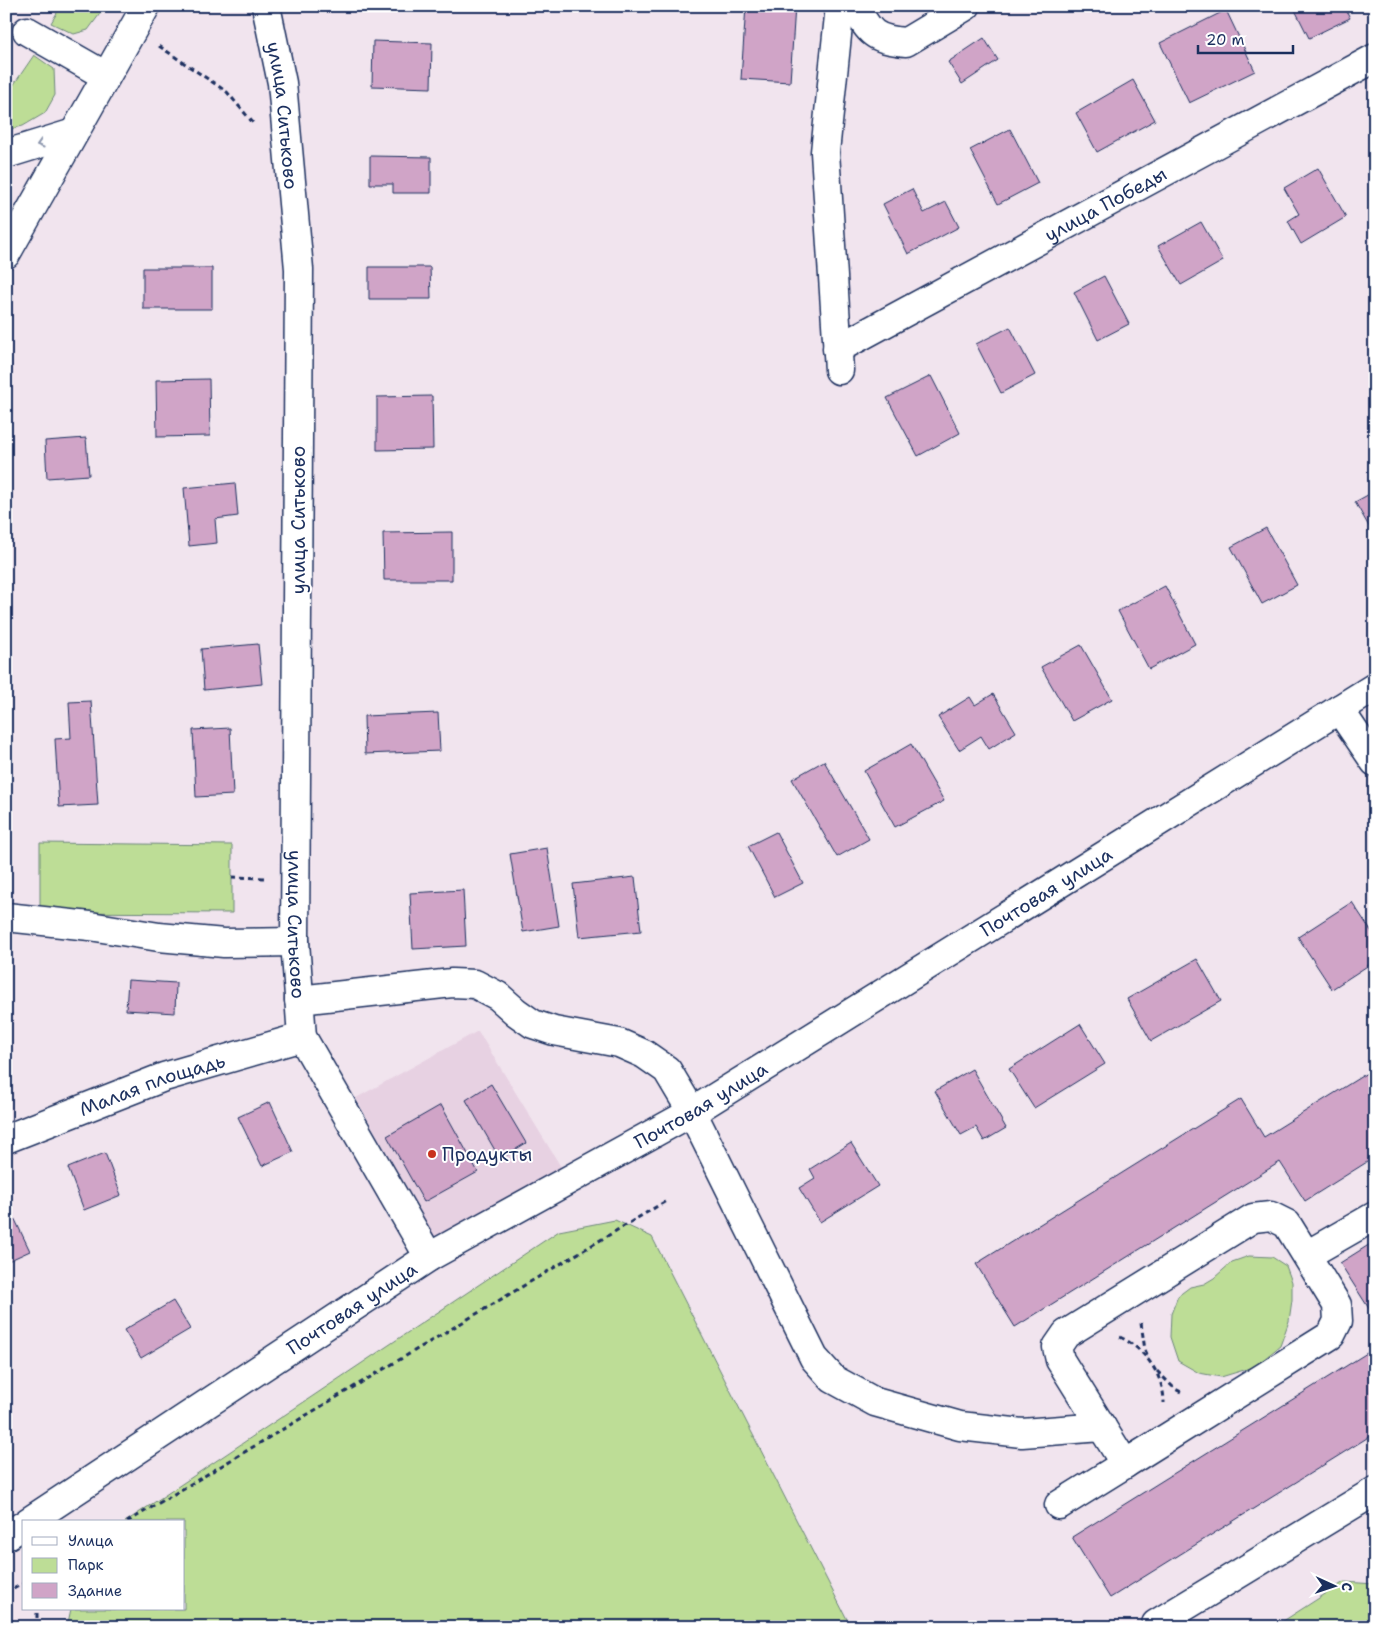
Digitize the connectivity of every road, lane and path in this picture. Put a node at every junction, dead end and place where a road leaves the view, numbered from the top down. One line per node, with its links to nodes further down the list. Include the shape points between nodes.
1 (146, 6): 9 (street)
2 (266, 6): 18 (street, улица Ситьково, via 282,83 299,269)
3 (840, 6): 8 (street, улица Победы, via 825,152 838,360)
4 (855, 6): 5 (street, via 877,37 906,42)
5 (966, 6)
6 (27, 31): 9 (street)
7 (156, 44): 10 (path, via 227,92)
8 (1375, 58)
9 (106, 76): 11 (street)
10 (257, 127)
11 (74, 133): 12 (street, one-way to 12); 13 (street)
12 (6, 154)
13 (6, 254)
14 (1375, 687): 15 (street, Почтовая улица)
15 (1339, 709): 16 (street); 21 (street, Почтовая улица)
16 (1375, 762)
17 (6, 918): 18 (street, via 224,944)
18 (296, 942): 19 (street, улица Ситьково)
19 (299, 1000): 20 (street, улица Ситьково); 21 (street, via 452,983 475,984 498,996 533,1024 554,1032 619,1043 644,1054 667,1070)
20 (302, 1037): 22 (street, Малая площадь, via 164,1077); 26 (street)
21 (692, 1112): 26 (street, Почтовая улица); 31 (street, via 814,1358 834,1379 875,1402 960,1426 1022,1433)
22 (6, 1139)
23 (666, 1201): 37 (path)
24 (1375, 1216): 25 (street)
25 (1306, 1255): 27 (street, via 1287,1224 1271,1216 1253,1218); 30 (street, via 1337,1304 1338,1321 1330,1335)
26 (429, 1257): 36 (street, Почтовая улица)
27 (1151, 1282): 28 (street); 29 (path, via 1140,1315 1145,1350)
28 (1076, 1328): 29 (path, via 1112,1332 1128,1340); 31 (street, via 1066,1334 1057,1347 1060,1360)
29 (1153, 1366): 30 (path, via 1175,1389 1205,1402); 32 (path, via 1164,1397 1164,1414)
30 (1222, 1403): 32 (street)
31 (1102, 1427): 33 (street)
32 (1155, 1445): 33 (street)
33 (1125, 1464): 35 (street)
34 (1375, 1491): 43 (street)
35 (1058, 1505)
36 (31, 1520)
37 (130, 1520)
38 (22, 1526): 39 (street)
39 (6, 1536)
40 (22, 1584): 41 (path)
41 (6, 1593)
42 (38, 1610): 44 (path)
43 (1156, 1624)
44 (37, 1627)

